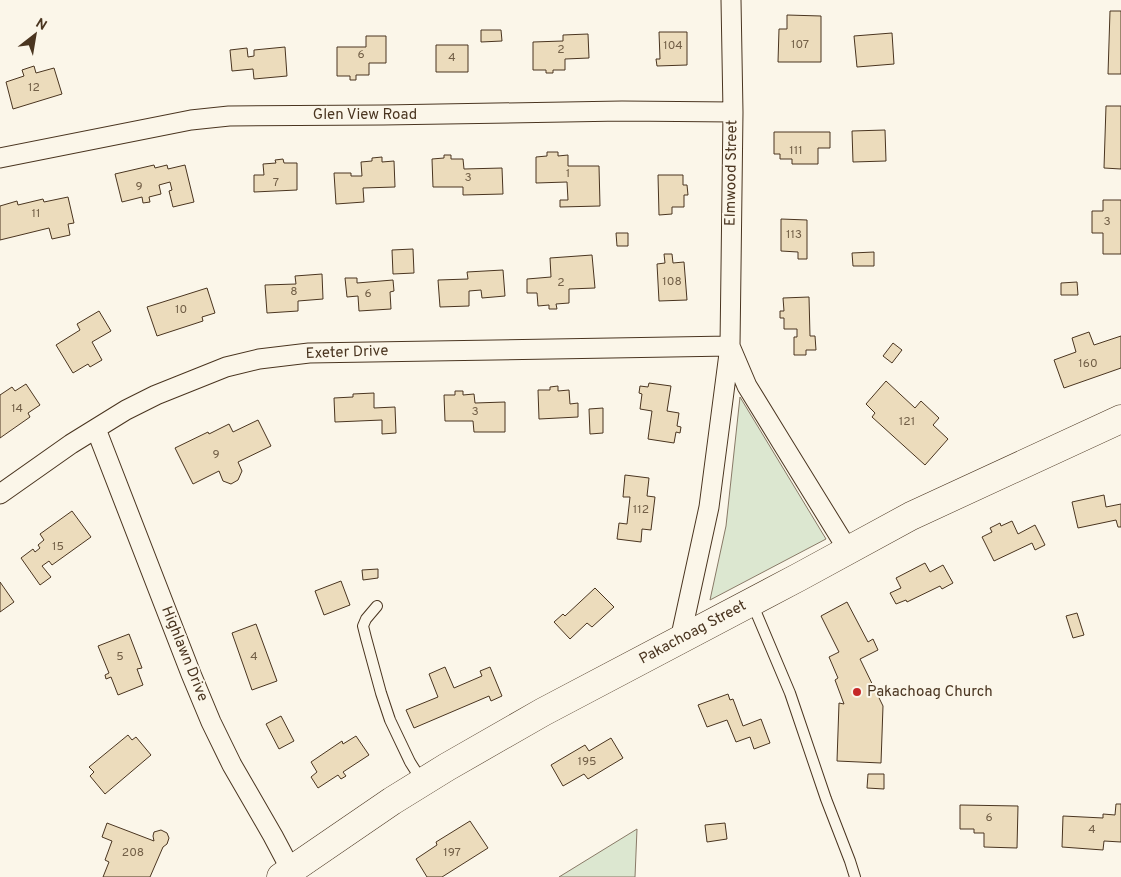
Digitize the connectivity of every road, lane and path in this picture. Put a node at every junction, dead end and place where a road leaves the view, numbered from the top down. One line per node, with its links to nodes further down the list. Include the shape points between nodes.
1 (731, 0): 2 (street, Elmwood Street)
2 (733, 112): 3 (street, Glen View Road, via 229,116 191,120); 4 (street, Elmwood Street)
3 (0, 158)
4 (730, 346): 6 (street, Exeter Drive, via 309,353 259,359 226,367 156,395); 8 (street, Elmwood Street, via 747,386); 11 (street, Elmwood Street, via 709,507)
5 (1120, 420): 8 (street, Pakachoag Street, via 911,516)
6 (96, 429): 7 (street, Exeter Drive); 13 (street, Highlawn Drive, via 211,722 273,836)
7 (0, 494)
8 (848, 550): 9 (street, Pakachoag Street)
9 (751, 602): 11 (street, Pakachoag Street); 14 (lane, via 790,693)
10 (378, 606): 12 (lane, via 363,626 366,638 390,720)
11 (680, 640): 12 (street, Pakachoag Street, via 543,712)
12 (422, 782): 13 (street, Pakachoag Street)
13 (286, 874)
14 (855, 877)

